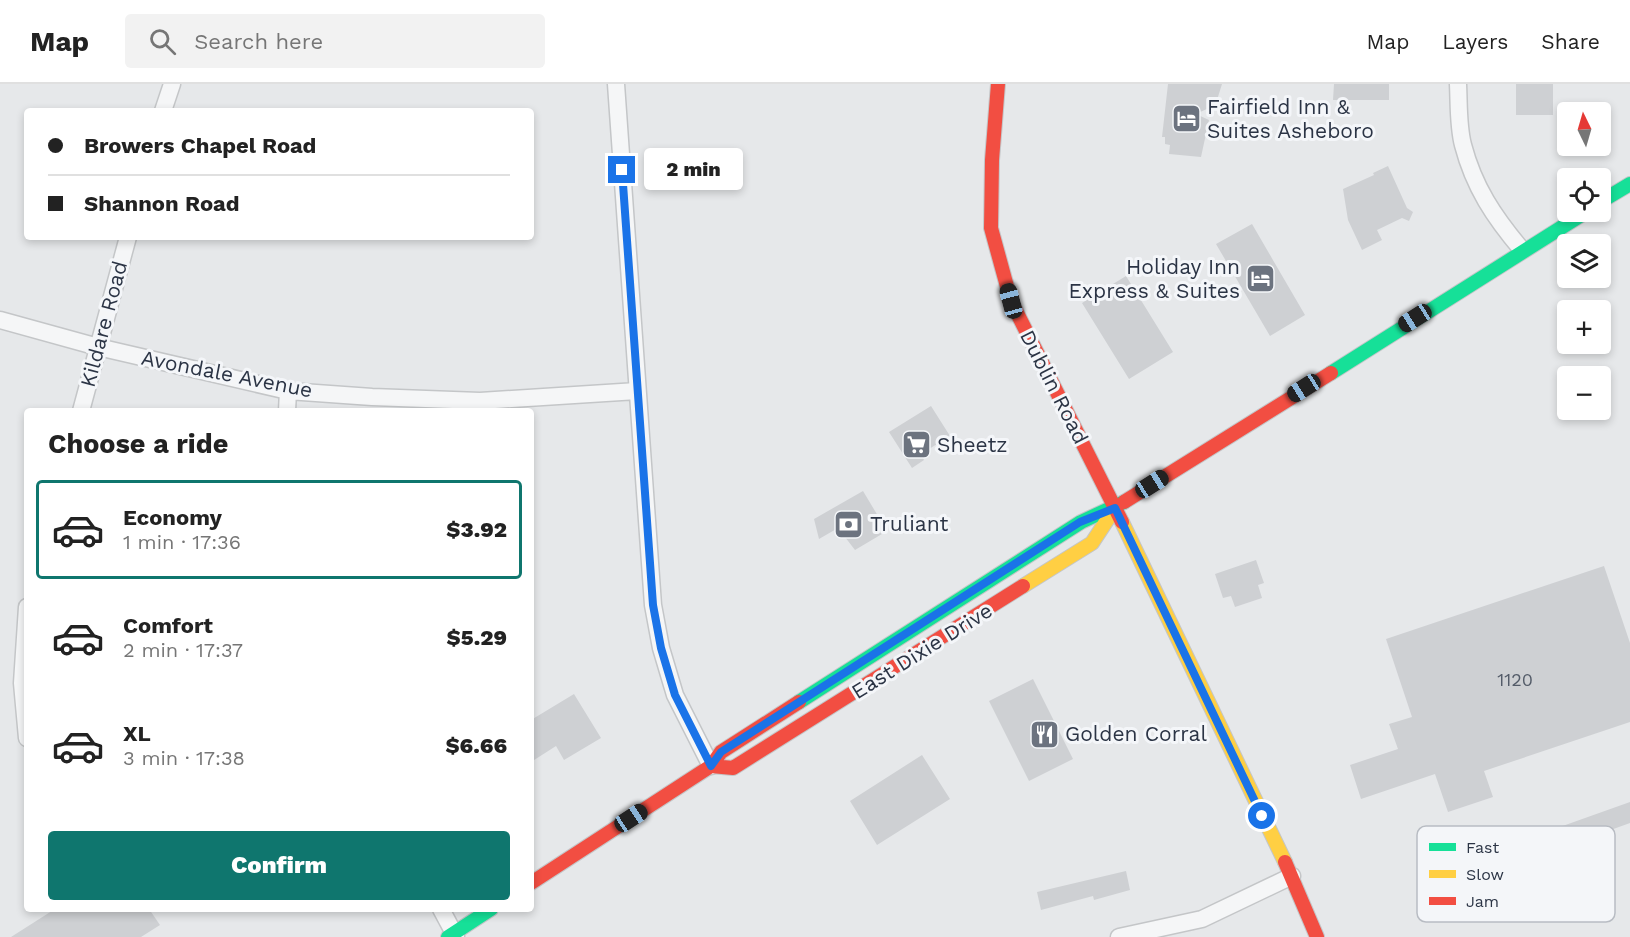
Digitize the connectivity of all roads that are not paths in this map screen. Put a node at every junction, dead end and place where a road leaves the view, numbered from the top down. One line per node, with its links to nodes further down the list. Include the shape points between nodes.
1 (172, 84): 5 (street)
2 (616, 84): 14 (street)
3 (998, 84): 17 (main road, Dublin Road, via 991,228 1009,294)
4 (1458, 84): 10 (street, via 1463,144 1481,194 1497,221)
5 (164, 108)
6 (1630, 184): 7 (main road)
7 (1611, 195)
8 (1569, 222): 10 (main road, East Dixie Drive)
9 (127, 240): 12 (street, Kildare Road)
10 (1522, 250): 17 (main road, East Dixie Drive)
11 (0, 320): 12 (street, Avondale Avenue)
12 (98, 347): 13 (street, Avondale Avenue); 15 (street, Kildare Road)
13 (288, 391): 14 (street, Avondale Avenue, via 480,401); 16 (street)
14 (637, 391): 20 (street, via 653,605 661,648 675,695)
15 (82, 408)
16 (287, 408)
17 (1115, 508): 20 (main road, East Dixie Drive, via 1080,522 891,642 721,752); 20 (main road, East Dixie Drive, via 1092,543 1017,592 733,768); 21 (main road, Dublin Road)
18 (24, 653): 19 (street)
19 (24, 705)
20 (711, 766): 22 (main road, East Dixie Drive)
21 (1292, 876): 26 (street, via 1203,919); 27 (main road, Dublin Road)
22 (534, 881)
23 (442, 912): 25 (street)
24 (487, 912): 25 (main road)
25 (452, 936)
26 (1119, 937)
27 (1317, 937)

